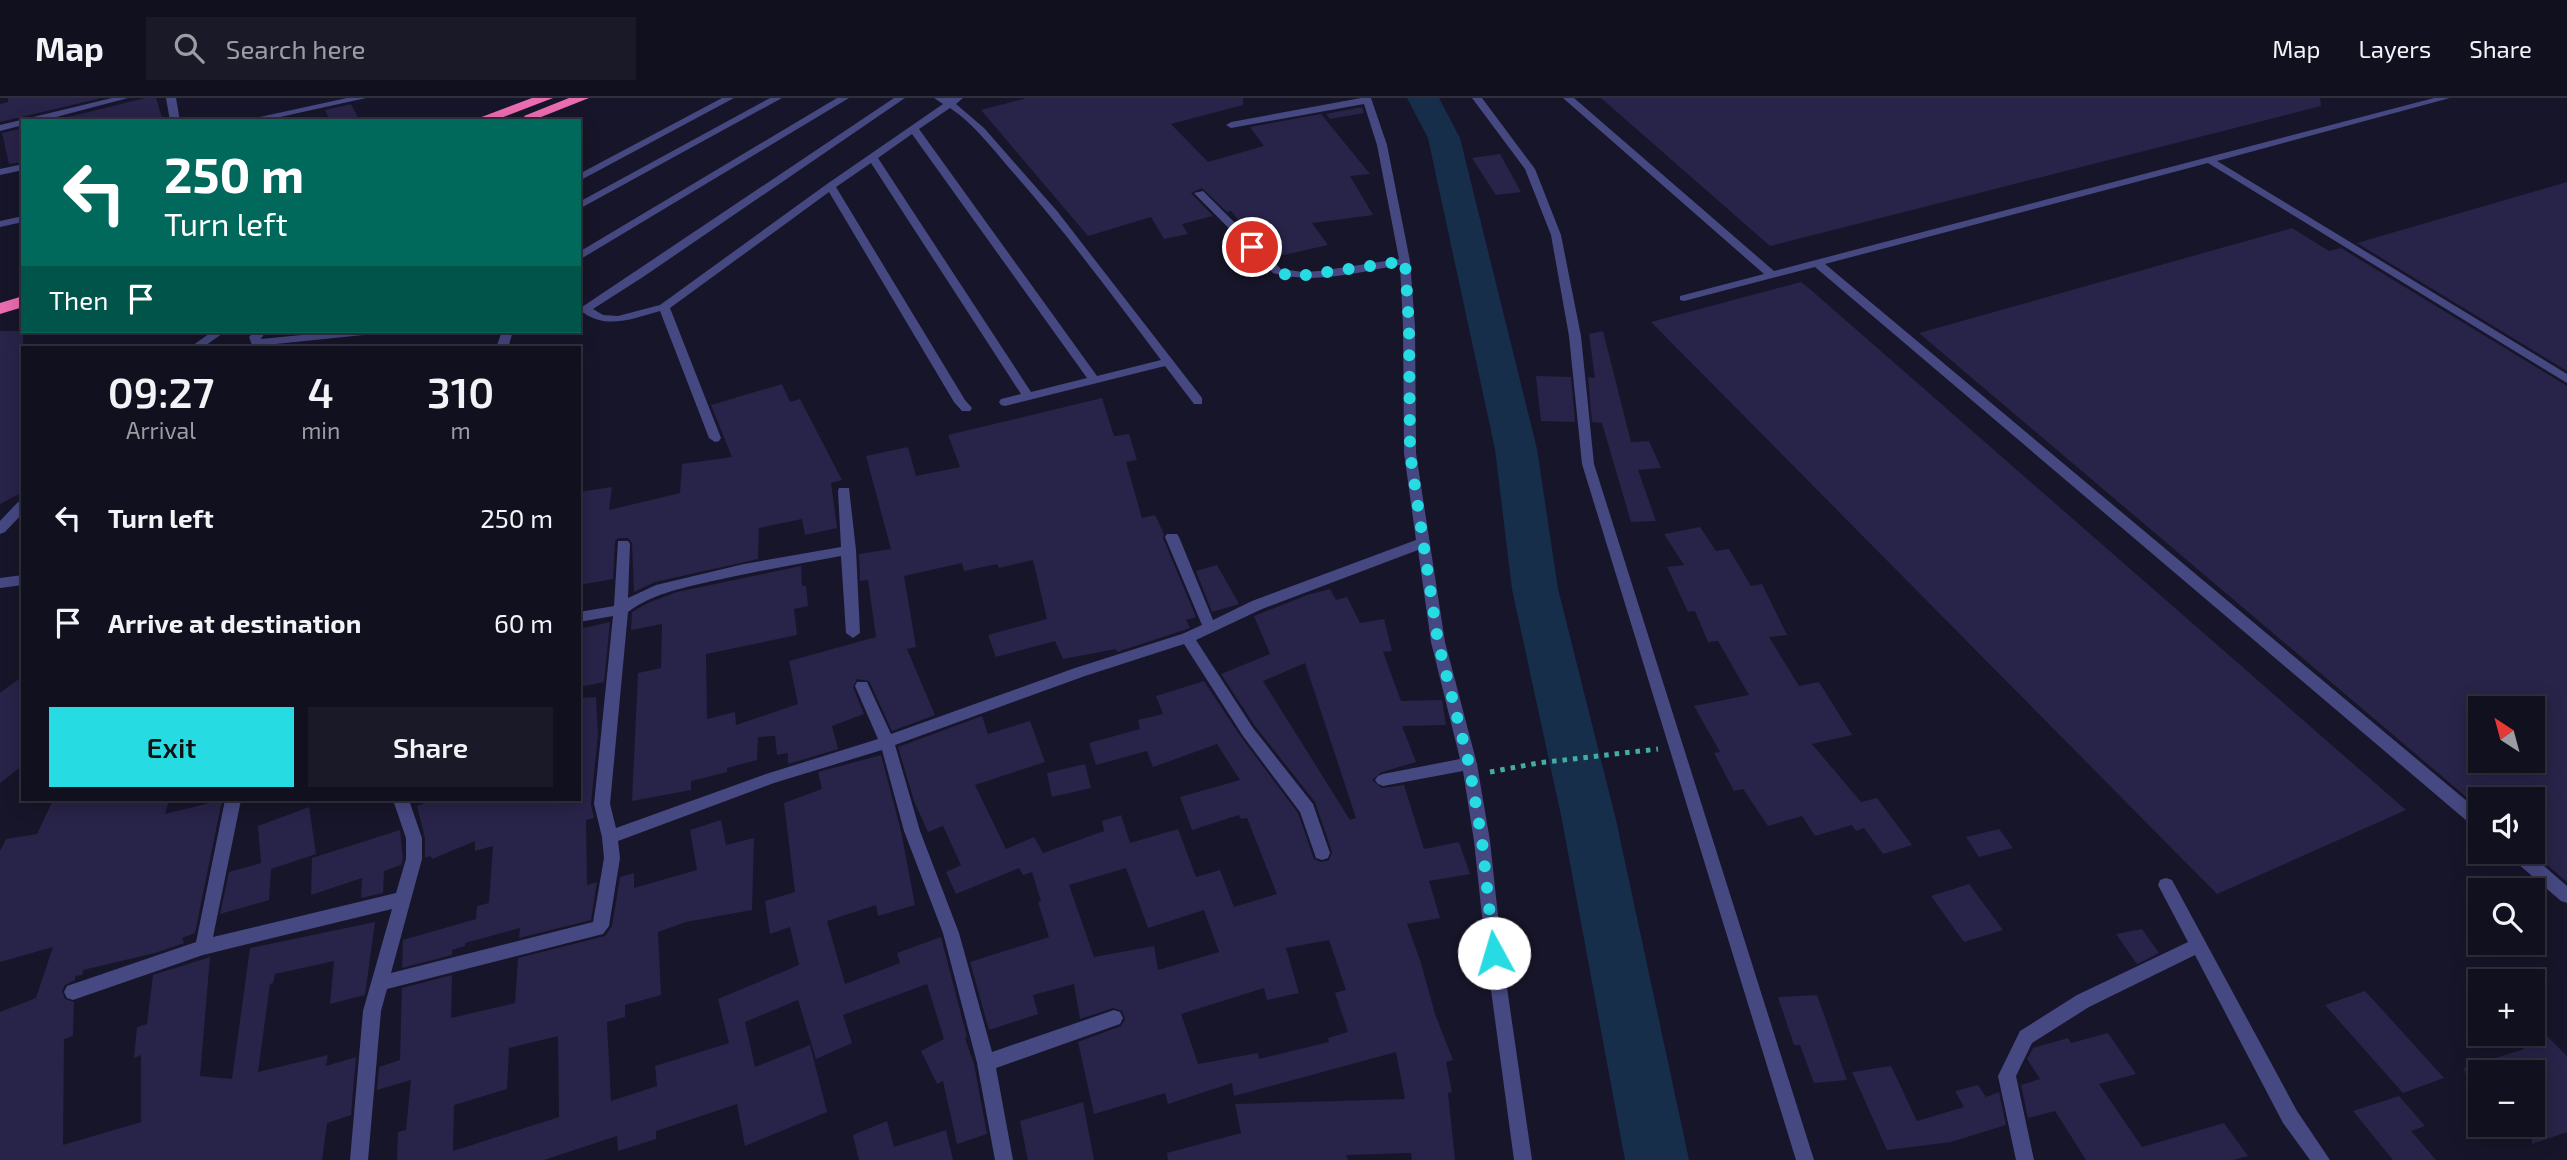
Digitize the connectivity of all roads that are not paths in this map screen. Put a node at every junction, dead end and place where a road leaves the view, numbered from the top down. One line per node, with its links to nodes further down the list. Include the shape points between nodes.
1 (123, 98): 14 (street)
2 (171, 98): 20 (street)
3 (360, 98): 21 (street)
4 (546, 98): 18 (highway)
5 (582, 98): 22 (highway)
6 (777, 98): 17 (street)
7 (844, 98): 37 (street)
8 (900, 98): 47 (street)
9 (939, 98): 15 (street)
10 (1477, 98): 96 (street, via 1530,169 1556,235 1575,336 1588,464)
11 (1568, 98): 40 (street)
12 (2445, 98): 28 (street)
13 (1367, 99): 24 (street); 38 (street, via 1390,179)
14 (103, 100): 19 (street)
15 (954, 100): 26 (street); 52 (street, via 1033,189)
16 (725, 101): 17 (street); 31 (street)
17 (747, 114): 34 (street)
18 (498, 118)
19 (35, 119)
20 (175, 119)
21 (257, 119)
22 (523, 119)
23 (21, 123): 25 (street)
24 (1231, 125)
25 (0, 128)
26 (914, 128): 27 (street); 54 (street)
27 (872, 157): 32 (street); 55 (street)
28 (2209, 160): 39 (street); 53 (street)
29 (21, 167): 30 (street)
30 (0, 172)
31 (581, 177)
32 (831, 186): 45 (street); 58 (street)
33 (1199, 193): 38 (street, via 1284,275)
34 (581, 205)
35 (21, 219): 36 (street)
36 (0, 224)
37 (581, 256)
38 (1405, 261): 65 (street, via 1410,453)
39 (1816, 263): 40 (street); 80 (street)
40 (1772, 275): 43 (street)
41 (21, 287): 42 (highway)
42 (0, 294)
43 (1684, 298)
44 (21, 301): 46 (highway)
45 (664, 307): 47 (street, via 618,319); 59 (street)
46 (0, 309)
47 (582, 310)
48 (217, 333): 51 (street)
49 (259, 333): 50 (street, via 257,343)
50 (348, 333)
51 (198, 346)
52 (1168, 362): 54 (street); 56 (street)
53 (2567, 379)
54 (1094, 380): 55 (street)
55 (1027, 395): 57 (street)
56 (1198, 401)
57 (1006, 402)
58 (966, 408)
59 (715, 438)
60 (844, 491): 66 (street)
61 (21, 507): 62 (street)
62 (0, 529)
63 (1172, 537): 71 (street)
64 (623, 544): 69 (street)
65 (1423, 544): 71 (street, via 1256,604); 76 (street, via 1438,642)
66 (849, 550): 69 (street, via 656,590); 72 (street)
67 (21, 580): 68 (street)
68 (0, 583)
69 (621, 610): 70 (street); 81 (street, via 602,804)
70 (581, 617)
71 (1210, 627): 73 (street)
72 (853, 633)
73 (1187, 638): 75 (street); 82 (street, via 1248,732 1307,809)
74 (862, 686): 75 (street)
75 (887, 742): 81 (street, via 771,778); 92 (street, via 912,831 951,933)
76 (1470, 770): 77 (street); 95 (street)
77 (1383, 780)
78 (233, 801): 88 (street)
79 (401, 801): 86 (street, via 414,838 414,859)
80 (2468, 812)
81 (610, 837): 89 (street, via 612,858 597,929)
82 (1322, 853)
83 (2530, 864): 85 (street)
84 (2166, 886): 87 (street)
85 (2567, 895)
86 (402, 900): 88 (street); 89 (street)
87 (2198, 945): 97 (street, via 2083,1001 2026,1037 2007,1076); 98 (street, via 2290,1117)
88 (203, 947): 90 (street)
89 (381, 983): 93 (street, via 368,1040)
90 (73, 992)
91 (1114, 1018): 92 (street)
92 (986, 1063): 94 (street)
93 (359, 1160)
94 (1004, 1160)
95 (1523, 1160)
96 (1805, 1160)
97 (2025, 1160)
98 (2321, 1160)

